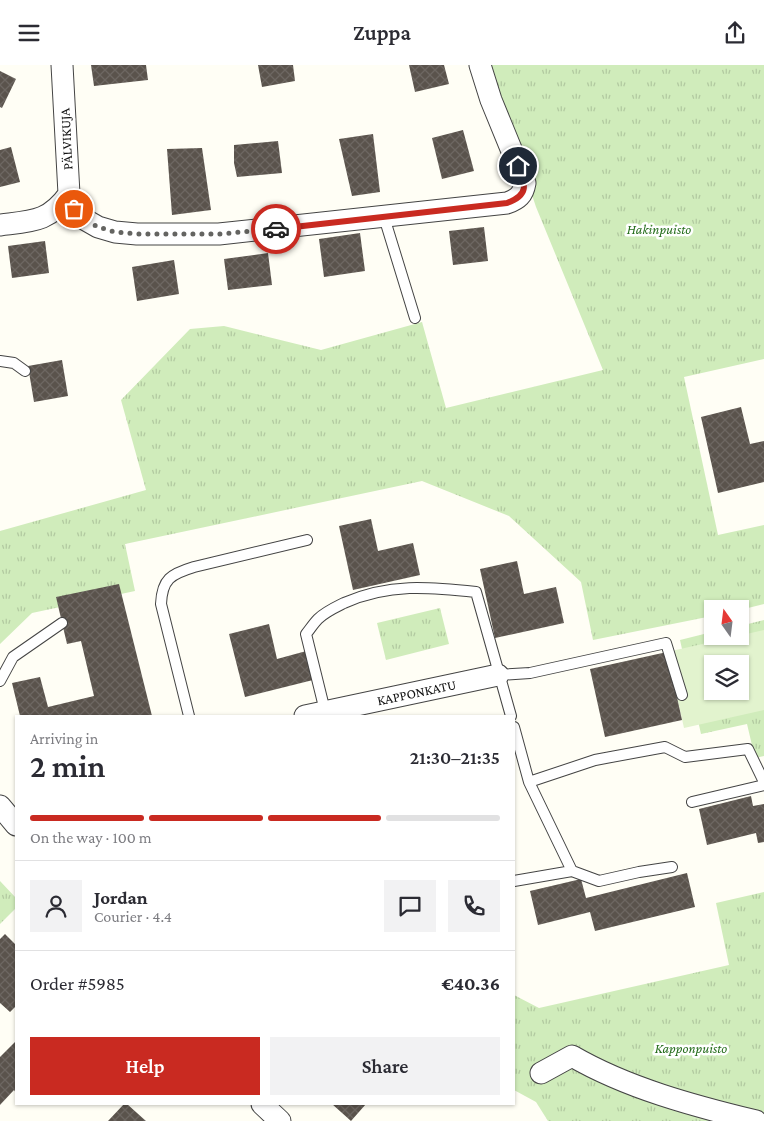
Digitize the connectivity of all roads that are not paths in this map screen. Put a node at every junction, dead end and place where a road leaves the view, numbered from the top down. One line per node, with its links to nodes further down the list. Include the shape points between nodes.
1 (62, 65): 3 (street, PÄLVIKUJA)
2 (480, 65): 4 (street, via 525,183 524,191 518,199 507,203)
3 (69, 194): 4 (street, via 74,209 84,219 115,232 137,234 219,234); 5 (street, via 59,207 43,217)
4 (384, 217): 6 (lane)
5 (0, 225)
6 (415, 318)
7 (0, 361): 8 (lane, via 14,363)
8 (25, 371)
9 (307, 540): 15 (lane, via 194,567 167,580 161,604)
10 (62, 623): 12 (lane, via 12,657)
11 (498, 675): 13 (lane, via 530,673 666,643); 14 (street, KAPPONKATU); 14 (lane, via 476,592 434,587 382,591 338,606 319,618 306,634); 17 (lane)
12 (0, 681)
13 (682, 695)
14 (325, 711): 16 (street, KAPPONKATU)
15 (189, 715)
16 (309, 715)
17 (511, 715)
18 (515, 731): 19 (lane)
19 (529, 782): 20 (lane, via 595,760 665,747 685,757 748,749); 25 (lane)
20 (764, 784): 21 (lane)
21 (692, 802)
22 (0, 807): 23 (street)
23 (15, 824)
24 (672, 867): 25 (lane, via 599,881)
25 (572, 871): 26 (lane)
26 (515, 881)
27 (541, 1073): 30 (street, via 572,1056 599,1071 670,1097)
28 (263, 1105): 29 (street)
29 (280, 1121)
30 (756, 1121)

